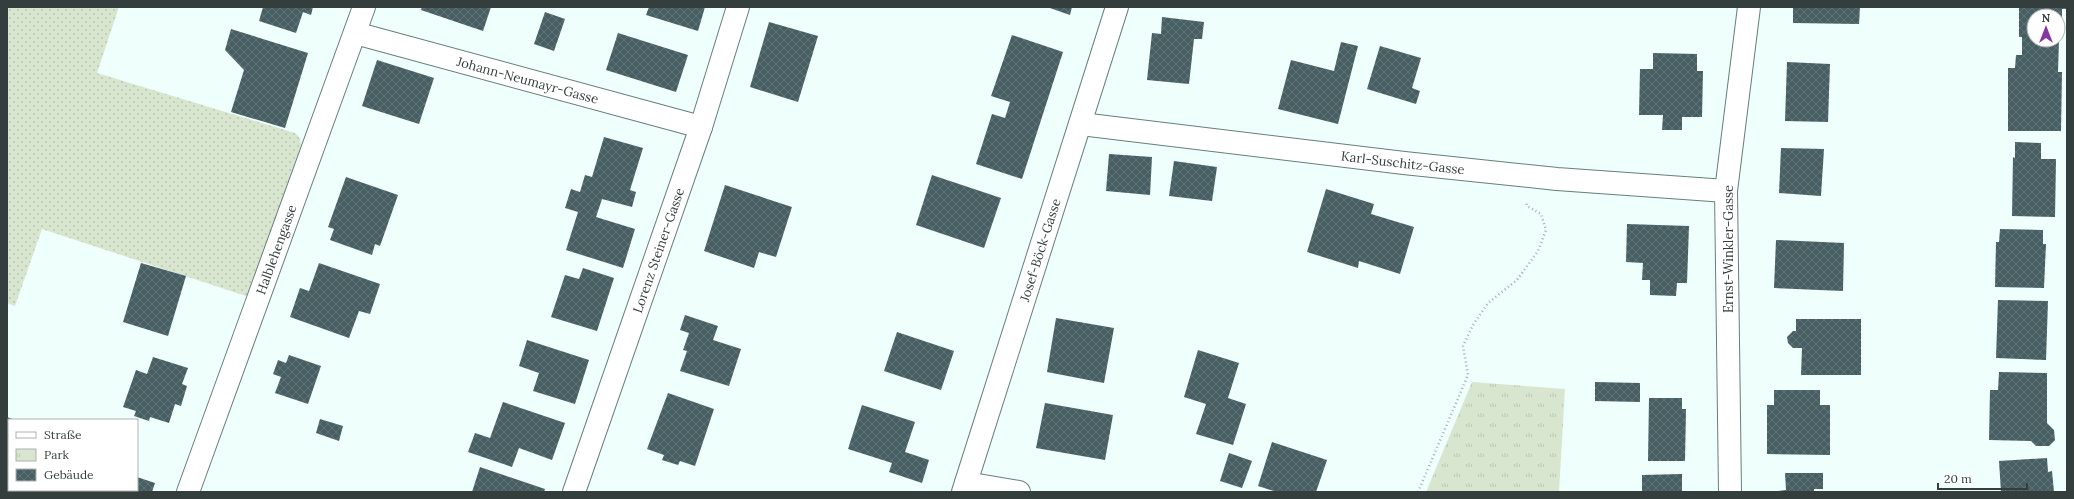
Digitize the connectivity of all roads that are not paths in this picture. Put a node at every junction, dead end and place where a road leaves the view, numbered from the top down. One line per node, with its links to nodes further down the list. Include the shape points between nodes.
1 (364, 7): 5 (street, Halblehengasse)
2 (738, 7): 7 (street, Lorenz Steiner-Gasse)
3 (1116, 7): 6 (street, Josef-Böck-Gasse)
4 (1749, 7): 8 (street, Ernst-Winkler-Gasse)
5 (355, 33): 7 (street, Johann-Neumayr-Gasse); 10 (street, Halblehengasse)
6 (1081, 124): 8 (street, Karl-Suschitz-Gasse, via 1520,175); 9 (street, Josef-Böck-Gasse)
7 (701, 127): 11 (street, Lorenz Steiner-Gasse)
8 (1726, 191): 13 (street, Ernst-Winkler-Gasse)
9 (964, 487): 12 (street)
10 (188, 492)
11 (574, 492)
12 (1019, 492)
13 (1730, 492)

